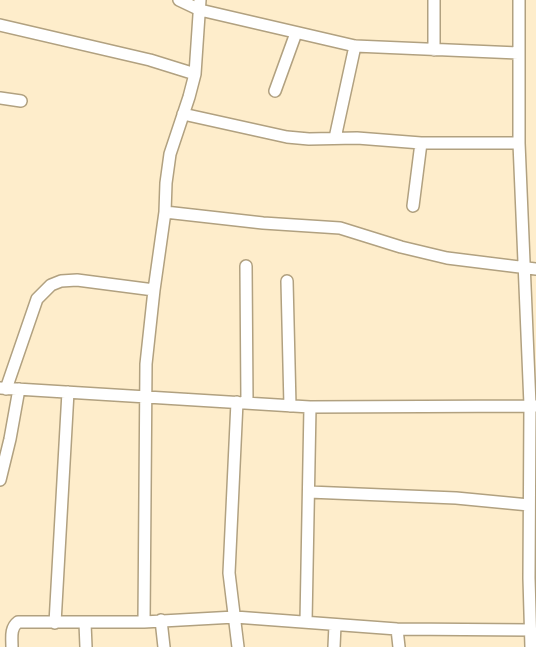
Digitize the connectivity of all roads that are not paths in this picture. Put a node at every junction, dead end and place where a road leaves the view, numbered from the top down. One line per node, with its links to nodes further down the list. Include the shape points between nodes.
1 (179, 0): 4 (street)
2 (434, 0): 8 (street)
3 (518, 0): 9 (street)
4 (200, 5): 6 (street); 10 (street)
5 (0, 25): 10 (street, via 150,60)
6 (296, 33): 7 (street); 11 (street)
7 (355, 46): 8 (street); 15 (street)
8 (434, 50): 9 (street)
9 (518, 53): 16 (street)
10 (194, 74): 14 (street)
11 (275, 91)
12 (0, 98): 13 (street)
13 (21, 101)
14 (183, 114): 15 (street, via 288,137); 19 (street, via 170,154)
15 (335, 138): 17 (street)
16 (519, 143): 17 (street); 21 (street)
17 (421, 144): 18 (street)
18 (413, 206)
19 (165, 212): 21 (street, via 262,224 340,228 447,258); 24 (street)
20 (246, 266): 29 (street)
21 (523, 266): 22 (street); 31 (street)
22 (536, 269)
23 (287, 281): 30 (street)
24 (154, 290): 25 (street, via 77,280 51,284 37,299); 28 (street, via 148,336)
25 (3, 388): 26 (street)
26 (19, 389): 27 (street); 33 (street)
27 (68, 392): 28 (street); 41 (street)
28 (146, 397): 29 (street); 39 (street)
29 (242, 402): 30 (street); 37 (street, via 232,500 230,573)
30 (290, 406): 32 (street)
31 (533, 406): 32 (street); 35 (street)
32 (310, 407): 34 (street)
33 (0, 480)
34 (309, 492): 35 (street, via 456,498); 40 (street)
35 (529, 505): 36 (street)
36 (532, 580): 45 (street)
37 (235, 617): 38 (street); 40 (street); 49 (street)
38 (161, 620): 39 (street); 48 (street)
39 (144, 622): 42 (street)
40 (306, 622): 43 (street)
41 (55, 623): 42 (street); 46 (street, via 18,622 12,630)
42 (85, 623): 47 (street)
43 (335, 625): 44 (street); 50 (street)
44 (397, 629): 45 (street); 51 (street)
45 (531, 630): 52 (street)
46 (12, 647)
47 (86, 647)
48 (164, 647)
49 (238, 647)
50 (334, 647)
51 (399, 647)
52 (532, 647)

